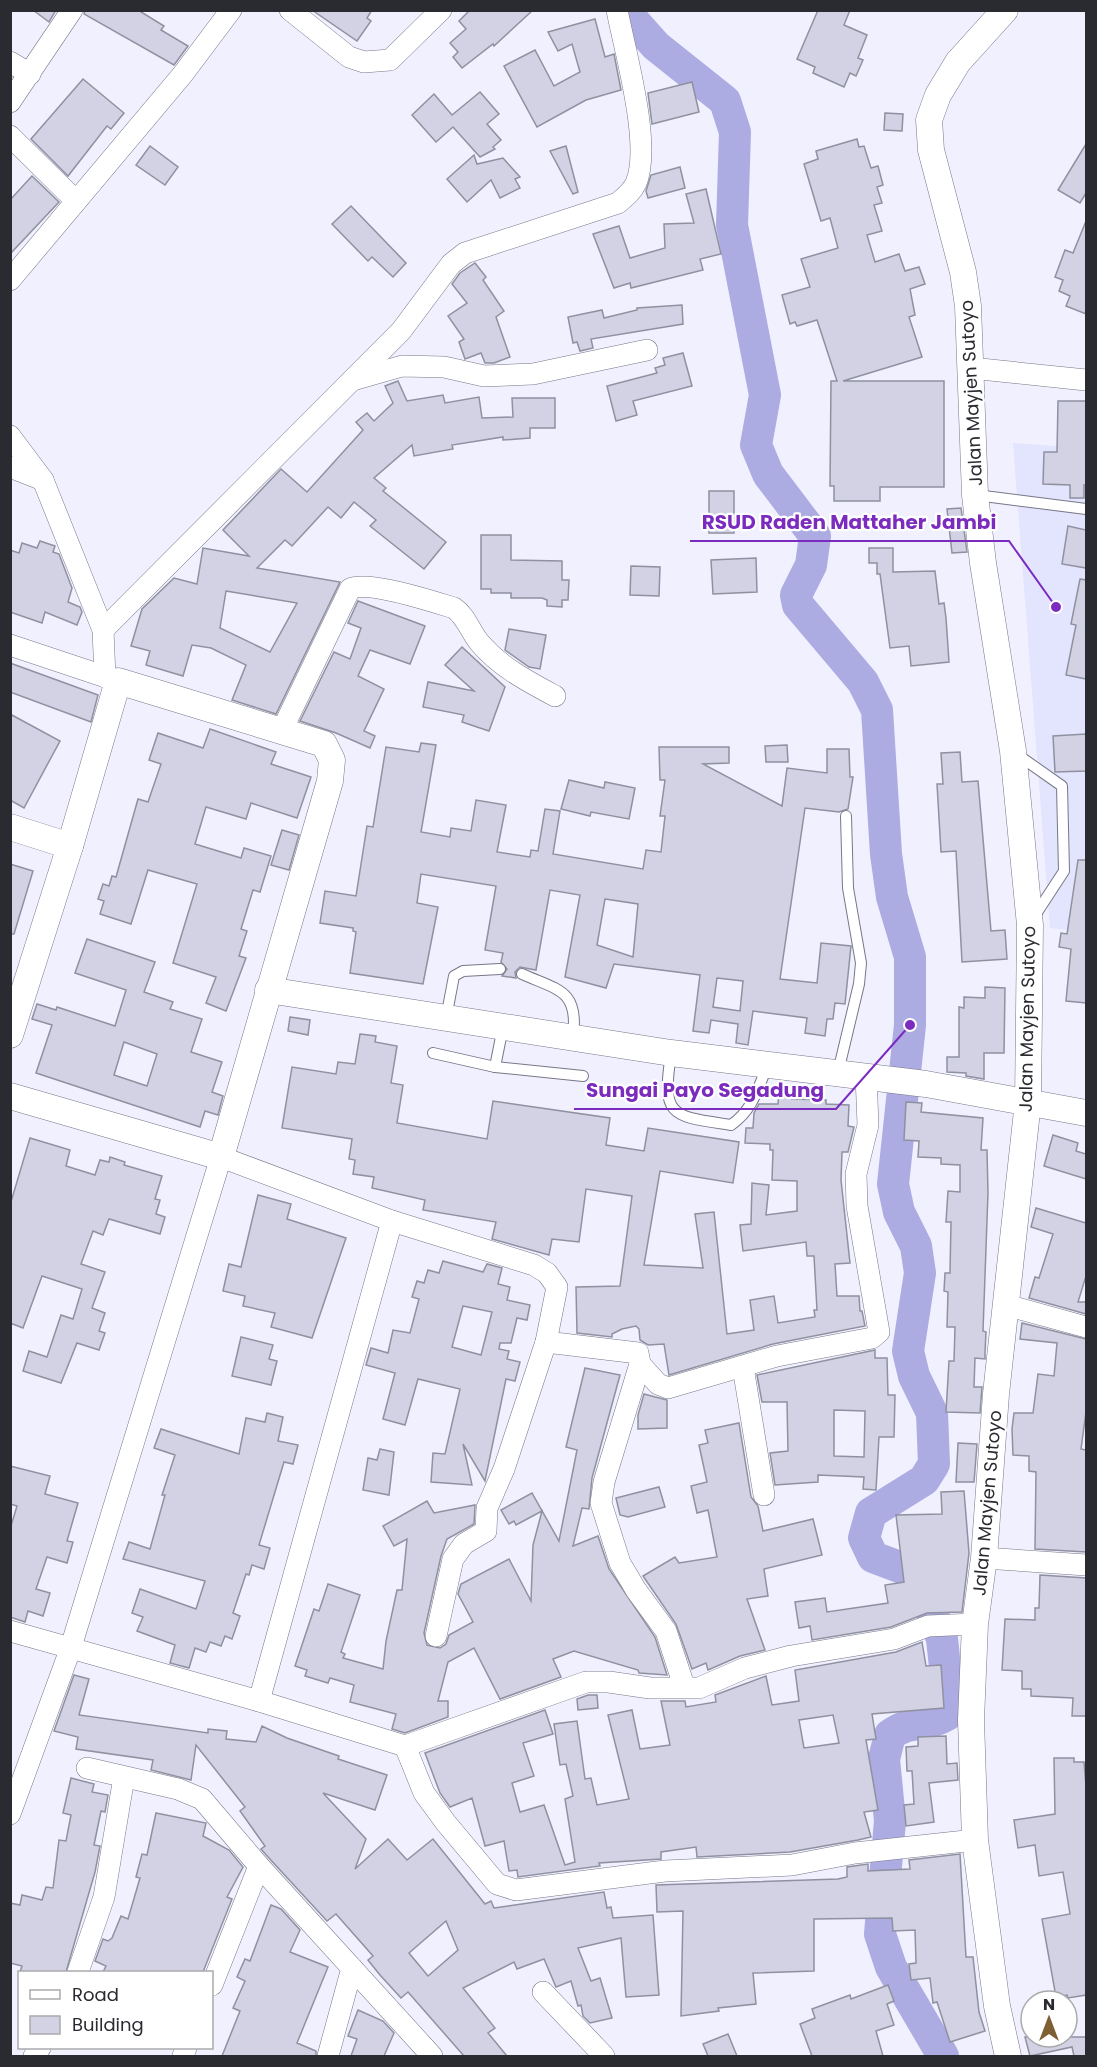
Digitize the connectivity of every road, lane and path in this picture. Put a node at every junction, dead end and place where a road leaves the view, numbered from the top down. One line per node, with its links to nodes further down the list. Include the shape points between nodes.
1 (72, 10): 8 (street)
2 (231, 10): 11 (street, via 183,74)
3 (290, 10): 4 (street, via 349,57 364,62 390,60)
4 (441, 10)
5 (617, 10): 16 (street, via 640,132 639,171 630,194 618,202 465,253 451,264 401,331)
6 (1005, 10): 14 (street, Jalan Mayjen Sutoyo, via 958,62 938,95 929,120 931,150 963,272)
7 (10, 62): 8 (street)
8 (30, 74): 9 (street)
9 (10, 102)
10 (10, 136): 11 (street)
11 (76, 201): 12 (street)
12 (10, 280)
13 (647, 350): 16 (street, via 533,374 484,376 444,367 402,366)
14 (971, 368): 15 (street); 20 (street, Jalan Mayjen Sutoyo)
15 (1086, 380)
16 (352, 381): 22 (street)
17 (10, 436): 19 (street)
18 (10, 467): 19 (street)
19 (43, 480): 22 (street)
20 (975, 495): 21 (lane); 27 (street, Jalan Mayjen Sutoyo)
21 (1086, 509)
22 (103, 630): 24 (street)
23 (10, 645): 24 (street)
24 (111, 679): 26 (street); 30 (street)
25 (555, 696): 26 (street, via 513,674 496,660 454,608 355,586 333,622)
26 (281, 732): 34 (street, via 324,744 332,770)
27 (1013, 751): 31 (street, Jalan Mayjen Sutoyo); 31 (lane, via 1062,786 1064,871)
28 (846, 816): 43 (lane, via 848,888 861,963)
29 (10, 827): 30 (street)
30 (70, 846): 37 (street)
31 (1030, 924): 47 (street, Jalan Mayjen Sutoyo)
32 (500, 969): 35 (lane, via 463,971 454,976)
33 (522, 974): 38 (lane, via 562,992 571,1001 576,1013)
34 (268, 990): 35 (street); 49 (street)
35 (446, 1018): 36 (street)
36 (503, 1027): 38 (street); 42 (lane)
37 (10, 1035)
38 (573, 1036): 40 (street)
39 (433, 1053): 42 (lane)
40 (671, 1053): 41 (street); 41 (lane, via 666,1088 668,1102 677,1113 731,1125 744,1116)
41 (768, 1064): 43 (street)
42 (495, 1067): 44 (lane)
43 (838, 1071): 45 (street)
44 (583, 1076)
45 (873, 1076): 47 (street); 55 (street, via 868,1125 856,1174 857,1206 879,1332 872,1338 788,1353)
46 (10, 1096): 49 (street)
47 (1028, 1102): 48 (street); 51 (street, Jalan Mayjen Sutoyo)
48 (1086, 1113)
49 (221, 1157): 50 (street); 62 (street)
50 (392, 1221): 53 (street, via 534,1264 547,1273 557,1287); 64 (street)
51 (1006, 1305): 52 (street); 57 (street, Jalan Mayjen Sutoyo)
52 (1086, 1327)
53 (546, 1342): 54 (street, via 632,1350 638,1353); 61 (street, via 487,1508 486,1530 464,1544 453,1559)
54 (640, 1364): 55 (street, via 658,1384 668,1388); 63 (street, via 601,1503 621,1563 666,1631)
55 (743, 1367): 56 (street)
56 (764, 1495)
57 (984, 1558): 58 (street); 59 (street, Jalan Mayjen Sutoyo)
58 (1086, 1565)
59 (975, 1624): 63 (street, via 936,1626 894,1639 791,1656 745,1668 699,1688); 69 (street, Jalan Mayjen Sutoyo, via 971,1720)
60 (10, 1631): 62 (street)
61 (436, 1636)
62 (70, 1650): 64 (street); 68 (street)
63 (684, 1686): 65 (street, via 650,1688 586,1682)
64 (259, 1701): 65 (street)
65 (405, 1746): 69 (street, via 424,1793 446,1823 497,1884 516,1890 665,1870 792,1865 855,1852)
66 (87, 1768): 67 (street)
67 (124, 1777): 70 (street, via 202,1798); 72 (street, via 104,1897)
68 (10, 1814)
69 (975, 1840): 78 (street, Jalan Mayjen Sutoyo)
70 (259, 1866): 71 (street); 73 (street)
71 (352, 1968): 75 (street); 76 (street)
72 (78, 1971)
73 (213, 1981)
74 (543, 1992): 77 (street)
75 (328, 2056)
76 (432, 2056)
77 (604, 2056)
78 (1008, 2056)

